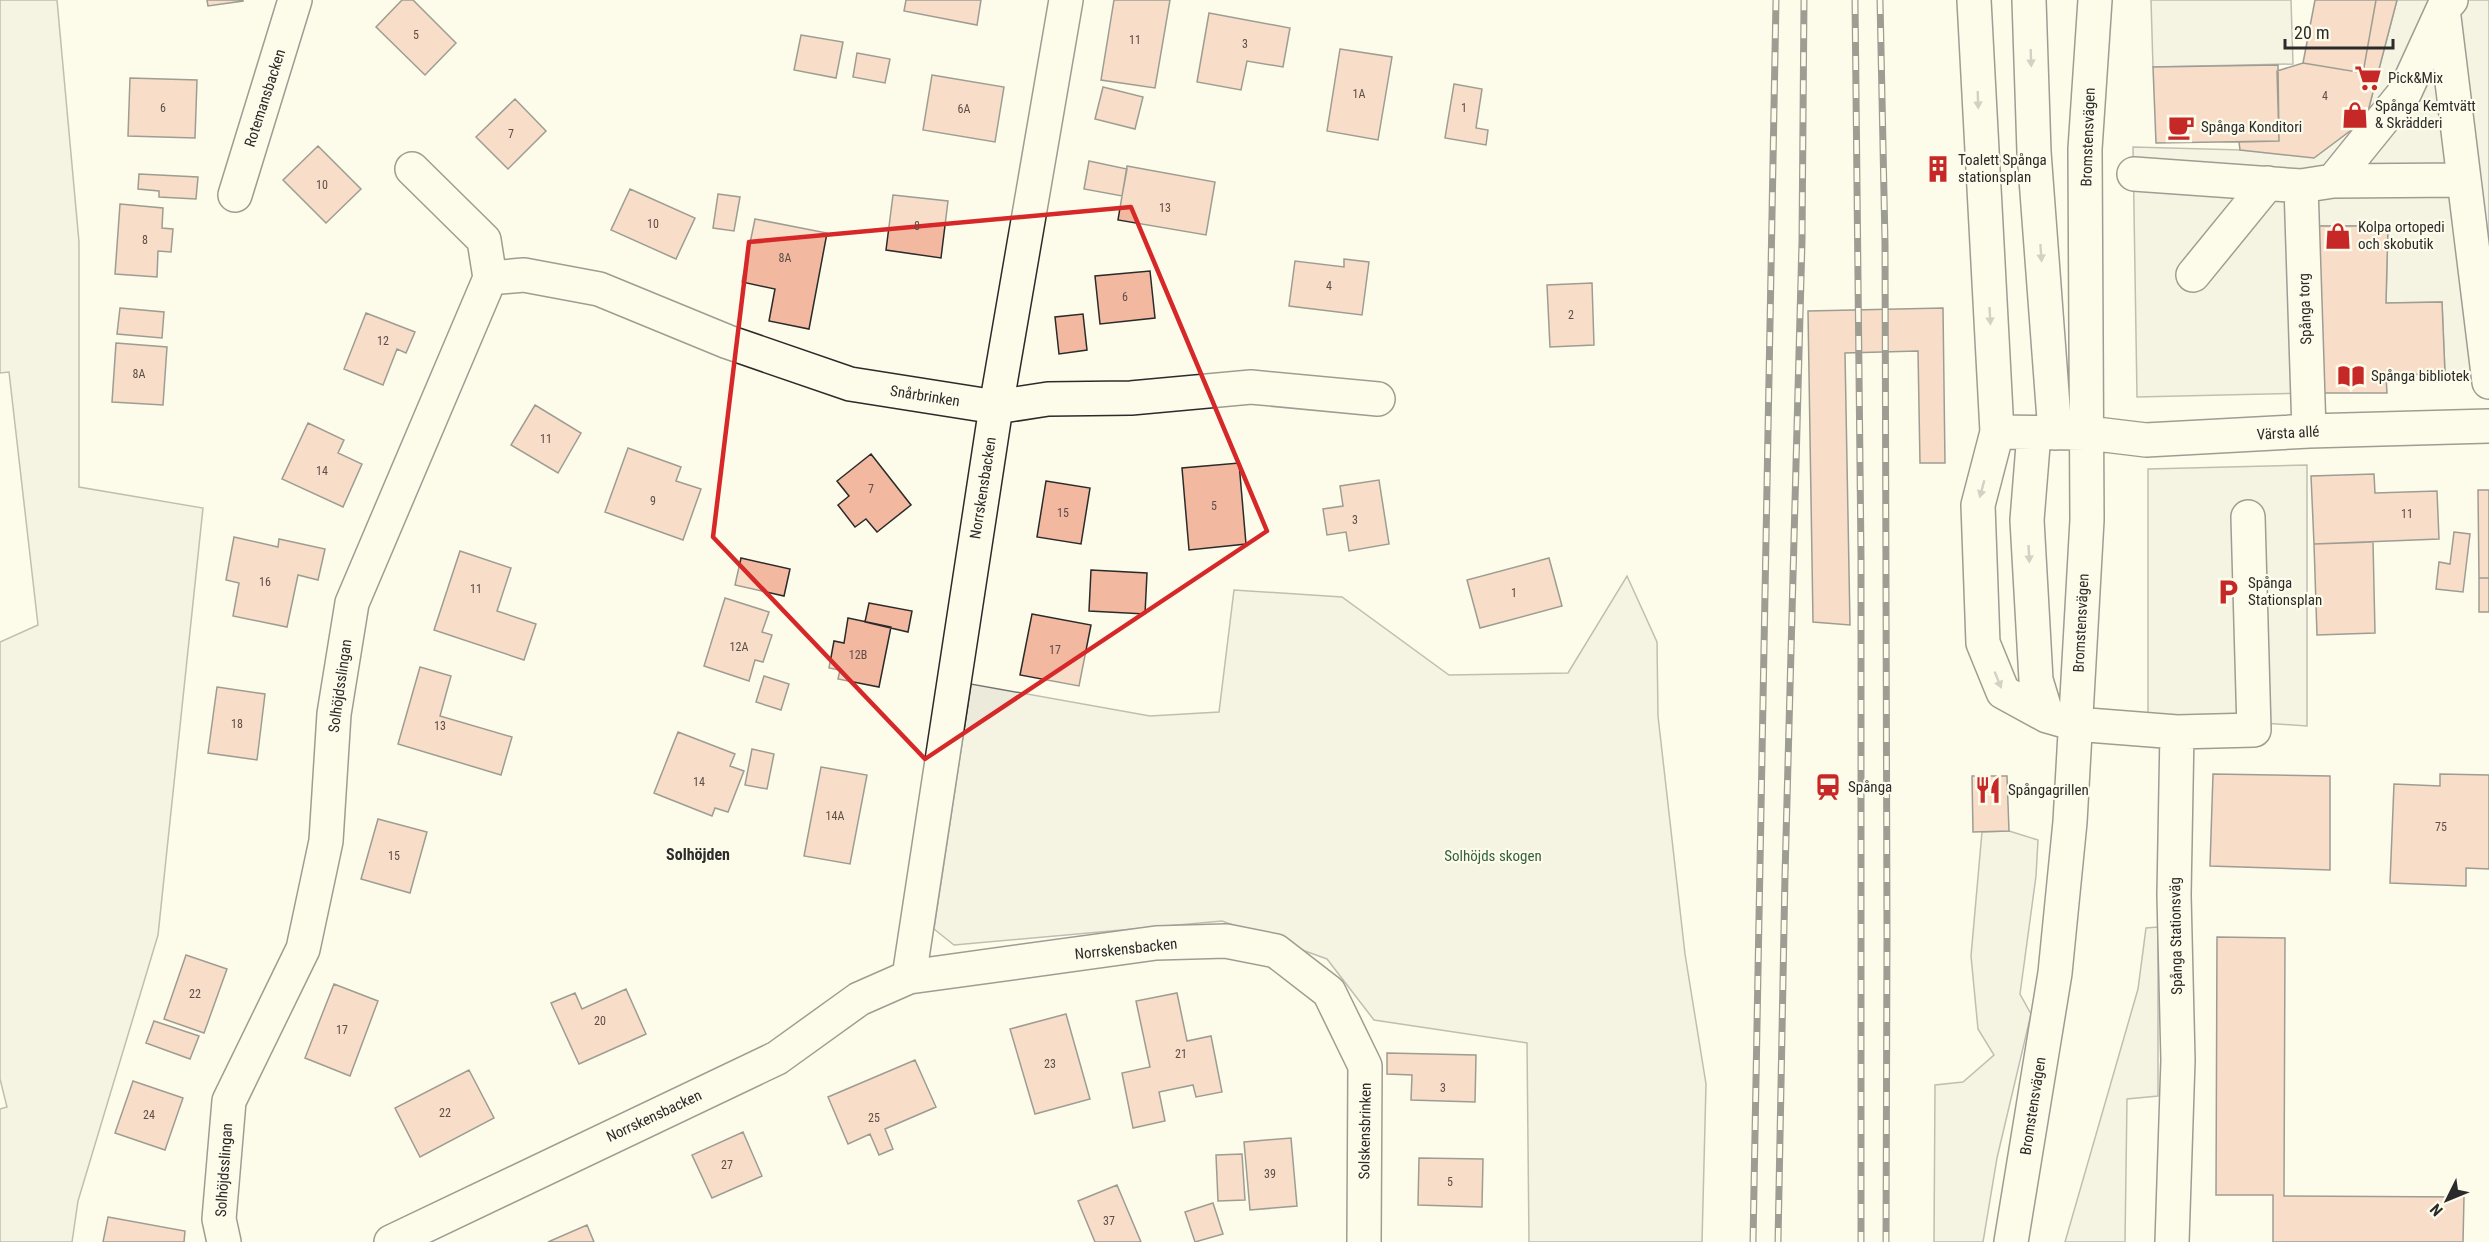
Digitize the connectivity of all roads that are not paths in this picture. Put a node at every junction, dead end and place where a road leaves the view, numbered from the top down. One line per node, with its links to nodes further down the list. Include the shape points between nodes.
1 (295, 0): 13 (street, Rotemansbacken)
2 (1066, 0): 19 (street, Norrskensbacken)
3 (1974, 0): 22 (street, one-way to 22)
4 (2029, 0): 23 (street, one-way to 23)
5 (2095, 0): 24 (street, Bromstensvägen, via 2085,149)
6 (2447, 5): 9 (street); 10 (street, via 2405,92)
7 (412, 169): 16 (street, via 484,240)
8 (2134, 174): 11 (street)
9 (2464, 180): 10 (street); 14 (street)
10 (2333, 181): 12 (street)
11 (2268, 183): 12 (street); 15 (street)
12 (2301, 186): 21 (street, Spånga torg)
13 (234, 195)
14 (2480, 230): 17 (street)
15 (2193, 275)
16 (490, 278): 19 (street, Snårbrinken, via 524,275 598,289 728,342 850,384); 30 (street, Solhöjdsslingan, via 352,603 334,714 326,841 303,949 229,1101 219,1219)
17 (2489, 382)
18 (1378, 399): 19 (street, Snårbrinken, via 1251,387 1131,398 1048,399)
19 (996, 407): 28 (street, Norrskensbacken)
20 (2489, 426): 21 (street, Värsta allé)
21 (2309, 431): 24 (street, Värsta allé, via 2146,440)
22 (1997, 432): 23 (street, Värsta allé); 26 (street, one-way to 26, via 1978,505 1983,643 2003,692)
23 (2044, 433): 24 (street, Värsta allé); 26 (street, one-way to 26, via 2027,520 2036,680)
24 (2088, 433): 26 (street, Bromstensvägen, via 2088,520)
25 (2248, 517): 27 (street, via 2254,730)
26 (2061, 720): 27 (street); 33 (street, Bromstensvägen, via 2070,822 2055,973)
27 (2177, 732): 34 (street, Spånga Stationsväg, via 2174,895 2178,1060)
28 (909, 976): 29 (street, Norrskensbacken, via 1156,943 1226,941 1276,951); 31 (street, Norrskensbacken, via 859,999 777,1058)
29 (1329, 992): 32 (street, Solskensbrinken, via 1365,1066)
30 (224, 1242)
31 (391, 1242)
32 (1364, 1242)
33 (2011, 1242)
34 (2172, 1242)

